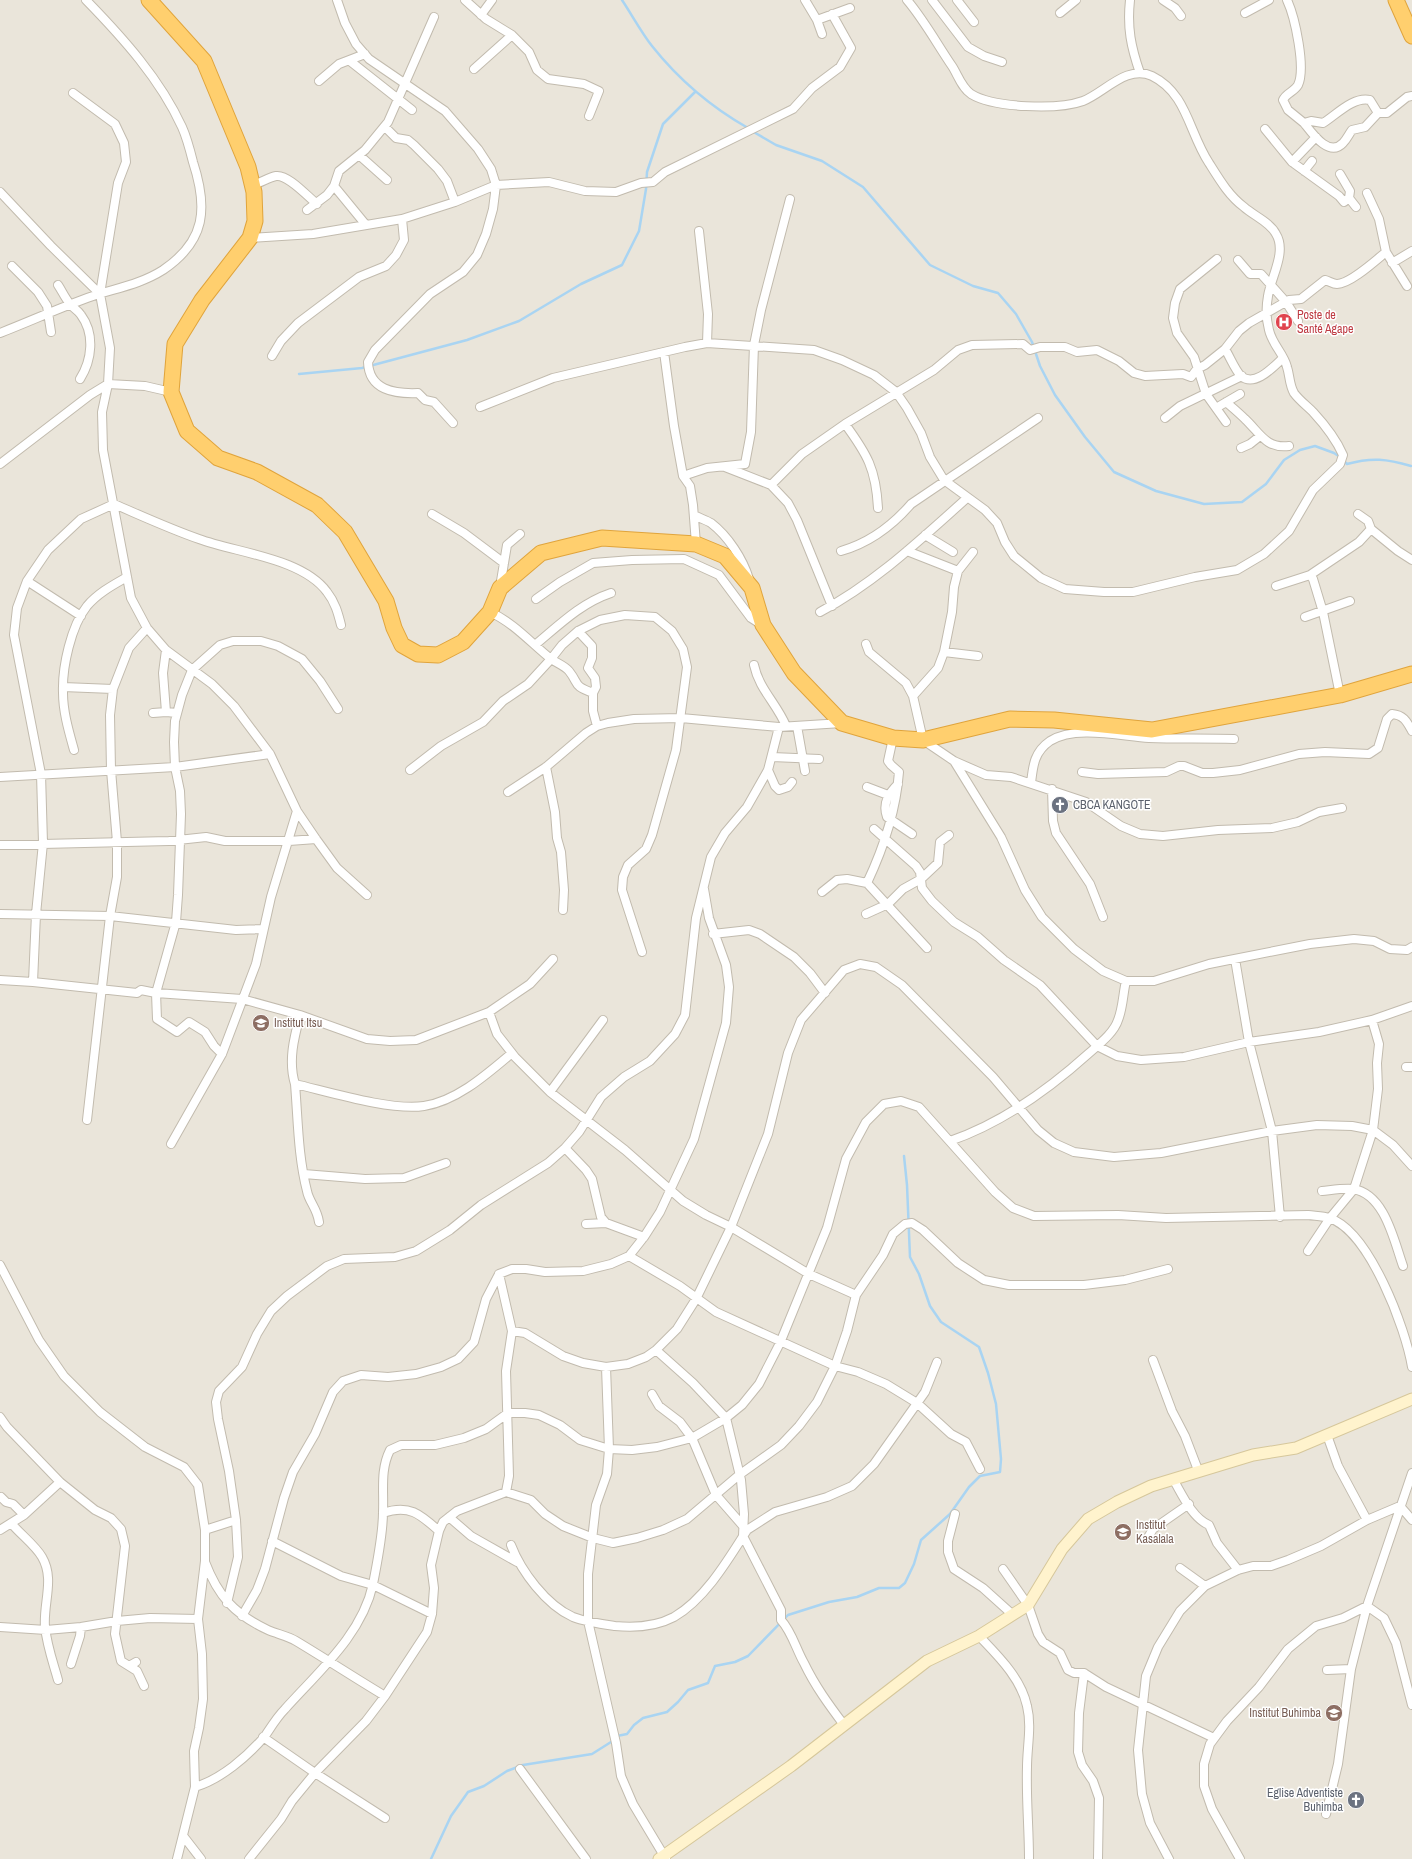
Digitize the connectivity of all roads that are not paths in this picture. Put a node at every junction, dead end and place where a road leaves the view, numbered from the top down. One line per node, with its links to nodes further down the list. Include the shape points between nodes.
1 (86, 0): 76 (street, via 113,28 166,96 183,128 199,179 201,206 200,227 187,250 163,270 139,283)
2 (337, 0): 29 (street, via 356,44)
3 (465, 0): 21 (street)
4 (492, 0): 21 (street)
5 (805, 0): 24 (street)
6 (932, 0): 31 (street, via 968,47)
7 (957, 0): 25 (street)
8 (1076, 0): 18 (street)
9 (1130, 0): 33 (street, via 1128,22 1132,50)
10 (1163, 0): 22 (street)
11 (1269, 0): 16 (street)
12 (1287, 0): 42 (street, via 1292,11 1301,75 1297,86 1283,100 1288,110)
13 (1396, 0): 28 (highway)
14 (909, 1): 33 (street, via 962,84 982,99 1009,104 1058,107 1083,101 1111,84)
15 (152, 2): 52 (highway, via 204,61)
16 (1259, 3): 19 (street)
17 (850, 8): 20 (street)
18 (1060, 13)
19 (1245, 13)
20 (832, 14): 24 (street); 53 (street, via 851,48 840,67 812,88 793,109 666,172 653,182 641,183 616,192 585,191 549,182)
21 (481, 15): 27 (street)
22 (1181, 16)
23 (434, 17): 35 (street)
24 (817, 20): 26 (street)
25 (974, 22)
26 (822, 34)
27 (512, 35): 32 (street); 41 (street, via 529,52 537,70 548,79 584,84 599,91)
28 (1412, 36)
29 (365, 54): 30 (street); 35 (street)
30 (350, 62): 34 (street, via 339,64); 38 (street)
31 (1002, 62)
32 (474, 70)
33 (1140, 73): 73 (street, via 1151,76 1169,88 1179,99 1196,139 1229,193 1276,233 1280,243 1279,254)
34 (319, 81)
35 (406, 82): 38 (street); 53 (street, via 445,111 478,149 491,169)
36 (73, 93): 76 (street, via 115,124 124,143 126,162 118,183)
37 (1412, 96): 40 (street, via 1387,113)
38 (398, 100): 39 (street); 43 (street)
39 (412, 110)
40 (1378, 113): 42 (street, via 1370,100 1366,99 1342,110 1323,123); 45 (street, via 1365,127 1352,130 1343,143 1335,148 1328,147)
41 (588, 116)
42 (1304, 123): 45 (street)
43 (384, 127): 46 (street); 59 (street, via 396,138 408,140 433,163 447,181)
44 (1265, 129): 48 (street)
45 (1316, 136): 48 (street)
46 (359, 155): 51 (street); 54 (street, via 339,171)
47 (1312, 161): 49 (street)
48 (1292, 162): 49 (street)
49 (1304, 171): 57 (street, via 1339,196 1342,202)
50 (1340, 174): 57 (street, via 1349,187)
51 (387, 180)
52 (253, 185): 60 (street, via 282,176 301,188); 66 (highway, via 255,221)
53 (496, 185): 59 (street); 104 (street, via 486,234 477,255 463,272 430,294 375,350 368,362 371,378 388,390 418,393 425,400 434,402)
54 (334, 186): 60 (street); 64 (street)
55 (0, 192): 76 (street, via 50,246)
56 (1367, 193): 67 (street, via 1379,219)
57 (1349, 198): 61 (street)
58 (790, 200): 85 (street)
59 (455, 202): 63 (street)
60 (317, 204): 62 (street)
61 (1356, 207)
62 (306, 210)
63 (402, 219): 64 (street); 88 (street, via 404,240 386,266 359,277 298,324 281,341)
64 (366, 225): 66 (street, via 313,234)
65 (699, 231): 84 (street, via 708,314)
66 (250, 238): 94 (highway, via 202,300 175,344)
67 (1386, 252): 71 (street); 77 (street, via 1342,283 1335,284 1325,280 1301,299)
68 (1412, 252): 71 (street)
69 (1217, 258): 90 (street, via 1180,289 1175,303 1173,318 1177,332 1191,351)
70 (1238, 260): 73 (street, via 1247,272 1261,274)
71 (1392, 263): 75 (street)
72 (12, 266): 80 (street, via 38,292)
73 (1271, 284): 77 (street); 79 (street)
74 (58, 285): 78 (street)
75 (1407, 286)
76 (100, 294): 78 (street); 93 (street, via 110,348)
77 (1286, 302): 79 (street); 81 (street)
78 (70, 304): 80 (street); 92 (street, via 86,324 90,339 90,356 87,368)
79 (1266, 312): 86 (street, via 1239,331); 89 (street, via 1274,345)
80 (50, 313): 82 (street); 83 (street)
81 (1298, 320)
82 (51, 332)
83 (0, 333)
84 (707, 344): 85 (street); 87 (street)
85 (754, 345): 95 (street, via 814,350 874,375); 110 (street, via 751,432 745,464)
86 (1224, 350): 90 (street); 91 (street)
87 (664, 352): 99 (street, via 553,378); 111 (street)
88 (272, 356)
89 (1283, 358): 91 (street, via 1258,378 1250,380); 114 (street, via 1295,394 1320,419 1343,455 1340,464 1313,490 1289,531 1264,554 1237,570 1133,592 1065,588 1041,578 1014,556 997,523 985,510)
90 (1197, 369): 95 (street, via 1191,377 1183,374 1145,376 1134,373 1119,361 1097,350 1077,352 1065,347 1040,347 1030,350 1023,344 972,345 958,350 934,370); 96 (street)
91 (1242, 376): 96 (street)
92 (80, 379)
93 (108, 384): 94 (street, via 145,386); 109 (street); 115 (street, via 102,412 103,450)
94 (171, 392): 141 (highway, via 187,431 218,458 257,472 317,505 345,532 386,601 402,645 418,654 438,655 463,642)
95 (896, 392): 105 (street); 112 (street, via 911,414 930,457)
96 (1206, 394): 100 (street); 102 (street, via 1180,406)
97 (1240, 394): 98 (street)
98 (1226, 402): 100 (street); 106 (street)
99 (480, 407)
100 (1216, 408): 103 (street)
101 (1038, 418): 112 (street)
102 (1166, 418)
103 (1226, 422)
104 (453, 423)
105 (845, 424): 113 (street, via 802,454); 116 (street, via 864,450 873,471)
106 (1260, 436): 107 (street, via 1266,442 1280,447); 108 (street)
107 (1289, 446)
108 (1241, 448)
109 (0, 464)
110 (723, 466): 111 (street); 113 (street)
111 (683, 476): 119 (street, via 690,486)
112 (944, 480): 114 (street); 124 (street, via 911,504 871,539 857,547)
113 (770, 485): 140 (street, via 788,503 797,520)
114 (967, 498): 122 (street)
115 (114, 504): 132 (street); 133 (street, via 81,519 48,550); 147 (street, via 200,540 265,557 303,572 327,591 335,605)
116 (878, 508)
117 (432, 514): 129 (street, via 464,533)
118 (1358, 514): 120 (street, via 1368,521)
119 (694, 515): 123 (street); 136 (street, via 710,523 724,536 746,569)
120 (1371, 529): 128 (street); 131 (street, via 1359,542)
121 (520, 534): 129 (street, via 507,545)
122 (925, 535): 125 (street); 126 (street)
123 (696, 544): 135 (highway, via 602,538 541,553); 136 (highway, via 725,556)
124 (841, 551)
125 (908, 551): 130 (street); 140 (street)
126 (953, 552)
127 (972, 552): 130 (street)
128 (1412, 560)
129 (504, 563): 135 (street)
130 (958, 571): 153 (street)
131 (1310, 575): 134 (street); 143 (street)
132 (127, 577): 144 (street, via 101,592); 148 (street, via 131,598)
133 (27, 581): 144 (street); 190 (street, via 17,608 14,635)
134 (1276, 586)
135 (500, 588): 141 (highway)
136 (752, 588): 146 (highway)
137 (611, 593): 151 (street, via 574,612)
138 (536, 599): 146 (street, via 593,563 684,559 719,575 751,618)
139 (1350, 601): 143 (street)
140 (832, 606): 142 (street)
141 (490, 612): 151 (street, via 504,618)
142 (820, 612)
143 (1324, 612): 145 (street); 162 (street)
144 (81, 616): 159 (street, via 70,645)
145 (1305, 617)
146 (763, 625): 169 (highway, via 794,673)
147 (340, 626)
148 (147, 628): 152 (street); 160 (street, via 129,648)
149 (578, 631): 155 (street, via 562,645); 161 (street, via 592,646 592,658 588,668 595,678 596,686); 168 (street, via 600,620 625,615 656,617 672,631 683,649 687,666)
150 (866, 644): 163 (street, via 868,652 906,683)
151 (535, 645): 155 (street)
152 (166, 650): 157 (street); 165 (street, via 163,673)
153 (944, 652): 154 (street); 163 (street, via 938,668)
154 (978, 656)
155 (552, 659): 161 (street, via 568,671 575,684); 186 (street, via 528,684 502,701 483,722 441,746)
156 (754, 665): 172 (street, via 756,677 762,688 782,716)
157 (192, 670): 164 (street, via 220,644 261,640 302,659); 167 (street); 178 (street, via 212,684 234,706)
158 (1412, 674): 162 (highway)
159 (63, 688): 160 (street); 177 (street, via 67,723)
160 (113, 689): 185 (street, via 110,715)
161 (593, 693): 170 (street, via 593,711)
162 (1340, 695): 176 (highway, via 1152,730 1054,720 1010,719)
163 (912, 696): 176 (street)
164 (338, 709)
165 (166, 712): 166 (street); 167 (street)
166 (153, 713)
167 (177, 713): 183 (street)
168 (681, 718): 170 (street, via 634,719); 172 (street); 229 (street, via 676,750 652,835 646,849 628,865 623,877 622,890)
169 (842, 723): 171 (street); 174 (highway)
170 (597, 726): 184 (street)
171 (797, 726): 172 (street); 180 (street)
172 (783, 727): 179 (street)
173 (1412, 731): 189 (street, via 1404,717 1392,714 1378,748 1369,754 1300,754 1240,770 1213,773 1202,773 1184,766 1166,772)
174 (892, 738): 176 (highway); 194 (street, via 888,761 899,772)
175 (1234, 739): 193 (street, via 1149,738 1079,732 1063,734 1038,751)
176 (924, 740): 182 (street)
177 (74, 750)
178 (270, 754): 183 (street); 200 (street)
179 (772, 757): 180 (street); 187 (street)
180 (802, 758): 181 (street); 188 (street)
181 (819, 759)
182 (954, 761): 193 (street, via 986,775); 233 (street, via 1001,837 1025,890 1042,917 1074,949 1097,967)
183 (175, 767): 185 (street); 206 (street, via 180,791)
184 (546, 767): 197 (street); 218 (street, via 561,852)
185 (111, 770): 190 (street); 209 (street)
186 (410, 770)
187 (768, 770): 192 (street, via 779,790 788,787); 214 (street, via 747,807 725,833 711,856)
188 (805, 771)
189 (1082, 772)
190 (41, 774): 191 (street); 210 (street)
191 (0, 777)
192 (792, 782)
193 (1031, 783): 196 (street)
194 (898, 784): 198 (street); 201 (street, via 898,796)
195 (867, 787): 198 (street)
196 (1052, 789): 199 (street, via 1086,802 1121,826 1140,834 1163,836 1272,828 1298,822 1319,812); 223 (street, via 1056,833 1090,884)
197 (508, 792)
198 (888, 795): 201 (street, via 885,813)
199 (1342, 808)
200 (297, 811): 205 (street); 208 (street)
201 (891, 820): 203 (street); 207 (street)
202 (874, 829): 207 (street)
203 (912, 834)
204 (949, 835): 212 (street, via 940,842 938,863)
205 (316, 839): 208 (street); 216 (street, via 337,868)
206 (180, 840): 208 (street, via 206,837 225,841); 209 (street); 224 (street)
207 (885, 840): 212 (street, via 916,866); 213 (street)
208 (289, 841): 225 (street)
209 (117, 842): 210 (street); 222 (street, via 117,878)
210 (43, 843): 211 (street); 220 (street)
211 (0, 845)
212 (921, 879): 217 (street, via 903,889); 245 (street, via 922,888 954,922 978,937 1004,960 1040,985)
213 (867, 883): 215 (street, via 837,880); 217 (street)
214 (704, 884): 226 (street); 252 (street, via 696,918 685,1015 675,1034 650,1061 624,1077 601,1097)
215 (822, 892)
216 (366, 895)
217 (888, 904): 221 (street); 227 (street)
218 (563, 910)
219 (0, 914): 220 (street)
220 (36, 914): 222 (street); 234 (street)
221 (866, 914)
222 (110, 916): 224 (street); 235 (street)
223 (1103, 917)
224 (176, 922): 225 (street, via 236,930); 236 (street)
225 (263, 929): 238 (street, via 256,964)
226 (713, 934): 237 (street, via 749,930 760,934 794,957); 261 (street, via 726,965 729,987 726,1023 694,1139)
227 (927, 948)
228 (1412, 948): 231 (street, via 1390,949 1374,942 1354,940 1310,944)
229 (642, 952)
230 (553, 959): 240 (street, via 530,984)
231 (1235, 959): 233 (street, via 1154,981); 244 (street)
232 (0, 980): 234 (street)
233 (1126, 981): 245 (street, via 1118,1020)
234 (33, 982): 235 (street)
235 (103, 988): 236 (street); 251 (street)
236 (156, 993): 238 (street); 247 (street, via 157,1020 177,1032 189,1022 205,1032)
237 (825, 993): 250 (street, via 844,970 860,964 876,967 902,985); 269 (street, via 801,1020 788,1052 768,1134)
238 (242, 999): 241 (street); 247 (street)
239 (1412, 1006): 243 (street)
240 (489, 1012): 241 (street, via 416,1040 390,1041 367,1039); 246 (street, via 497,1034)
241 (300, 1015): 248 (street, via 293,1041 292,1074)
242 (603, 1020): 249 (street)
243 (1372, 1020): 244 (street, via 1319,1032); 253 (street, via 1379,1044 1378,1089)
244 (1249, 1042): 245 (street, via 1184,1057 1141,1060 1117,1056); 254 (street)
245 (1098, 1046): 250 (street, via 1068,1072)
246 (512, 1053): 248 (street, via 483,1077 452,1096 424,1106 377,1103); 249 (street)
247 (222, 1054): 256 (street)
248 (295, 1084): 260 (street, via 300,1157)
249 (550, 1092): 252 (street)
250 (1019, 1107): 254 (street, via 1038,1130 1054,1143 1074,1152 1114,1158 1161,1153); 255 (street)
251 (87, 1120)
252 (585, 1120): 257 (street); 261 (street, via 626,1150)
253 (1373, 1130): 254 (street, via 1352,1126 1317,1125); 259 (street, via 1393,1145); 262 (street)
254 (1272, 1131): 264 (street)
255 (950, 1141): 264 (street, via 1013,1208 1034,1216); 277 (street, via 919,1107 901,1101 884,1104 866,1122 846,1159 827,1228)
256 (171, 1144)
257 (565, 1148): 267 (street, via 592,1179 601,1217); 312 (street, via 548,1163 481,1205 450,1230 416,1251 395,1257 344,1259 327,1266 271,1311 242,1367 219,1391 216,1402)
258 (446, 1163): 260 (street, via 404,1178 365,1179)
259 (1412, 1166)
260 (304, 1174): 266 (street, via 308,1196)
261 (670, 1188): 269 (street, via 683,1201); 270 (street, via 660,1212)
262 (1354, 1189): 263 (street); 265 (street); 274 (street, via 1368,1196 1384,1213)
263 (1322, 1191)
264 (1280, 1217): 265 (street, via 1308,1215)
265 (1330, 1218): 271 (street); 287 (street, via 1348,1229 1368,1253 1408,1345)
266 (319, 1222)
267 (606, 1223): 268 (street); 270 (street)
268 (586, 1224)
269 (731, 1226): 277 (street); 279 (street)
270 (644, 1237): 272 (street)
271 (1308, 1251)
272 (629, 1256): 276 (street, via 611,1264 583,1271 545,1272 512,1269); 279 (street, via 680,1286)
273 (0, 1266): 318 (street, via 39,1340 64,1376 100,1412 146,1447 184,1467 198,1485)
274 (1403, 1266)
275 (1168, 1269): 278 (street, via 1125,1280 1084,1285 1010,1285 984,1280 958,1263 923,1230 909,1224 893,1234 883,1255)
276 (500, 1274): 280 (street); 323 (street, via 486,1298 474,1342 458,1359 416,1374 388,1377 361,1375 343,1381 333,1392 315,1434 293,1472)
277 (809, 1274): 278 (street); 281 (street)
278 (856, 1295): 285 (street)
279 (696, 1299): 281 (street, via 716,1312); 282 (street, via 677,1329)
280 (512, 1331): 286 (street, via 525,1332 563,1356); 291 (street, via 506,1371)
281 (780, 1343): 285 (street); 293 (street, via 759,1384 742,1405)
282 (656, 1350): 286 (street, via 628,1364); 293 (street, via 693,1383)
283 (1153, 1360): 298 (street)
284 (937, 1362): 290 (street, via 925,1392)
285 (835, 1366): 290 (street, via 886,1384); 300 (street, via 817,1402 799,1426 781,1445)
286 (606, 1367): 296 (street)
287 (1412, 1367)
288 (652, 1394): 295 (street, via 659,1406 680,1422)
289 (1412, 1399): 294 (street)
290 (917, 1403): 297 (street, via 951,1434 966,1442); 320 (street, via 874,1464 852,1486 827,1497 775,1512 757,1522)
291 (508, 1413): 296 (street, via 539,1416 560,1425 580,1440); 303 (street, via 510,1476); 308 (street, via 486,1429 464,1438 435,1445 401,1446 390,1450 384,1461 382,1478)
292 (0, 1417): 302 (street)
293 (726, 1418): 295 (street); 300 (street)
294 (1327, 1435): 298 (street, via 1296,1448 1253,1455); 313 (street, via 1338,1466)
295 (692, 1438): 296 (street, via 657,1447); 304 (street)
296 (609, 1449): 321 (street, via 607,1474 596,1505)
297 (980, 1469)
298 (1198, 1470): 301 (street)
299 (1412, 1473): 307 (street)
300 (740, 1475): 304 (street); 316 (street)
301 (1173, 1479): 306 (street); 333 (street, via 1151,1486 1088,1519 1062,1549)
302 (60, 1482): 310 (street); 339 (street, via 94,1510 111,1518 121,1529 124,1546)
303 (506, 1492): 311 (street, via 457,1511); 321 (street, via 531,1500 545,1514 563,1526)
304 (716, 1495): 316 (street); 321 (street, via 686,1519 663,1530 613,1542)
305 (1, 1497): 310 (street)
306 (1189, 1504): 322 (street, via 1153,1529); 329 (street, via 1199,1518 1210,1525 1217,1543)
307 (1400, 1506): 313 (street); 314 (street); 334 (street)
308 (383, 1513): 319 (street, via 397,1508 408,1510); 330 (street)
309 (955, 1514): 336 (street, via 948,1541 948,1552 954,1569 982,1588)
310 (24, 1515): 315 (street)
311 (449, 1517): 319 (street); 326 (street, via 471,1536)
312 (236, 1520): 318 (street); 332 (street, via 238,1557)
313 (1367, 1520): 329 (street, via 1321,1546 1288,1560 1271,1566 1254,1566)
314 (1412, 1520)
315 (11, 1523): 317 (street); 343 (street, via 42,1557 47,1571)
316 (743, 1526): 320 (street)
317 (0, 1530)
318 (206, 1530): 325 (street)
319 (439, 1531): 335 (street, via 431,1565 434,1588)
320 (743, 1536): 340 (street, via 706,1592 674,1617 659,1624 634,1628); 355 (street, via 781,1610 781,1620 787,1627 804,1664 824,1699)
321 (593, 1538): 340 (street, via 588,1574)
322 (1147, 1539)
323 (272, 1541): 330 (street, via 341,1576); 337 (street, via 257,1590)
324 (511, 1545): 326 (street)
325 (205, 1561): 332 (street, via 214,1584); 338 (street)
326 (518, 1562): 340 (street, via 539,1591 552,1603 572,1616)
327 (1180, 1568): 331 (street)
328 (1003, 1569): 333 (street)
329 (1238, 1570): 331 (street)
330 (373, 1585): 335 (street); 345 (street, via 360,1618)
331 (1205, 1586): 353 (street, via 1180,1611 1158,1647 1146,1676)
332 (227, 1602): 337 (street)
333 (1028, 1605): 336 (street); 349 (street, via 1043,1642 1060,1653 1068,1670)
334 (1367, 1606): 347 (street); 354 (street, via 1384,1618 1396,1643); 357 (street, via 1343,1618 1316,1626 1288,1649)
335 (432, 1614): 352 (street, via 427,1632)
336 (1012, 1614): 344 (street)
337 (242, 1616): 345 (street, via 294,1640)
338 (198, 1619): 339 (street, via 150,1618); 360 (street, via 203,1699 194,1751)
339 (117, 1621): 342 (street); 351 (street, via 115,1634 121,1661 133,1664)
340 (588, 1621): 364 (street, via 621,1776 633,1804)
341 (0, 1627): 343 (street)
342 (81, 1627): 343 (street); 346 (street)
343 (46, 1630): 350 (street, via 50,1657)
344 (978, 1636): 355 (street, via 927,1661); 369 (street, via 1002,1660 1018,1683 1027,1706)
345 (329, 1662): 352 (street); 356 (street, via 284,1710)
346 (71, 1664)
347 (1351, 1669): 348 (street); 361 (street, via 1338,1764)
348 (1327, 1670)
349 (1084, 1673): 353 (street); 370 (street, via 1078,1752 1099,1798)
350 (58, 1680)
351 (144, 1686)
352 (385, 1696): 359 (street, via 366,1721)
353 (1142, 1704): 357 (street); 371 (street, via 1138,1750 1142,1794 1150,1823)
354 (1412, 1705)
355 (844, 1725): 364 (street)
356 (264, 1737): 359 (street); 360 (street, via 228,1771 208,1783)
357 (1214, 1738): 372 (street, via 1204,1764 1204,1786 1212,1809)
358 (520, 1769): 368 (street)
359 (315, 1774): 362 (street); 367 (street)
360 (195, 1787): 363 (street)
361 (1326, 1814)
362 (385, 1818)
363 (184, 1837): 365 (street); 366 (street)
364 (663, 1858)
365 (177, 1859)
366 (201, 1859)
367 (249, 1859)
368 (586, 1859)
369 (1029, 1859)
370 (1098, 1859)
371 (1169, 1859)
372 (1240, 1859)

